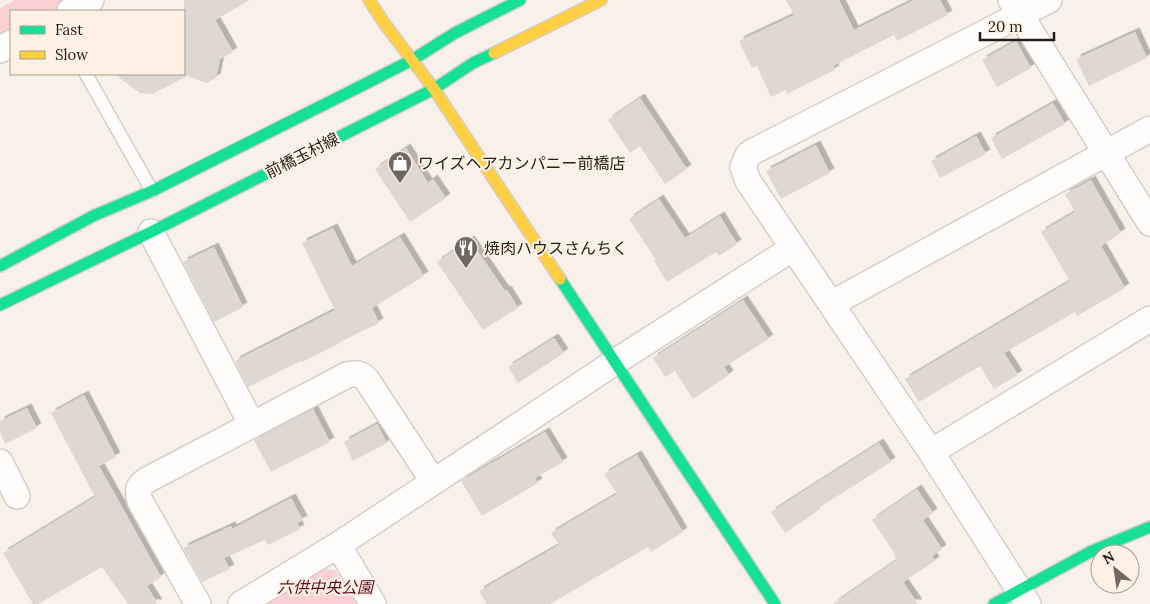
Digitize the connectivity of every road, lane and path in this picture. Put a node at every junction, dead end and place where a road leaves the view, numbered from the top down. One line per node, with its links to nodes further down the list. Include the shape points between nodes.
1 (369, 0): 6 (main road)
2 (520, 0): 6 (main road, via 455,33)
3 (602, 0): 8 (main road, 前橋玉村線, via 473,63)
4 (1049, 0): 5 (street)
5 (1015, 7): 10 (street); 14 (street, via 748,155 743,167 748,181)
6 (412, 60): 8 (main road); 11 (main road)
7 (87, 75): 11 (lane)
8 (434, 89): 13 (main road, 前橋玉村線); 19 (main road)
9 (1150, 129): 10 (street)
10 (1105, 154): 12 (street); 16 (street)
11 (152, 191): 15 (main road, via 92,216)
12 (1150, 223)
13 (151, 232): 17 (main road, 前橋玉村線); 20 (street)
14 (793, 248): 16 (street); 19 (street)
15 (0, 266)
16 (831, 304): 21 (street)
17 (0, 306)
18 (1150, 320): 21 (street)
19 (615, 362): 23 (street); 31 (main road)
20 (252, 425): 23 (street, via 347,375 362,375); 28 (street, via 140,485 140,501)
21 (931, 452): 27 (street)
22 (0, 462): 24 (street)
23 (433, 481): 26 (street)
24 (17, 496)
25 (1150, 527): 27 (main road, via 1092,551)
26 (338, 545): 29 (street); 30 (street)
27 (1023, 597): 32 (main road)
28 (198, 604)
29 (242, 604)
30 (373, 604)
31 (775, 604)
32 (994, 604)

